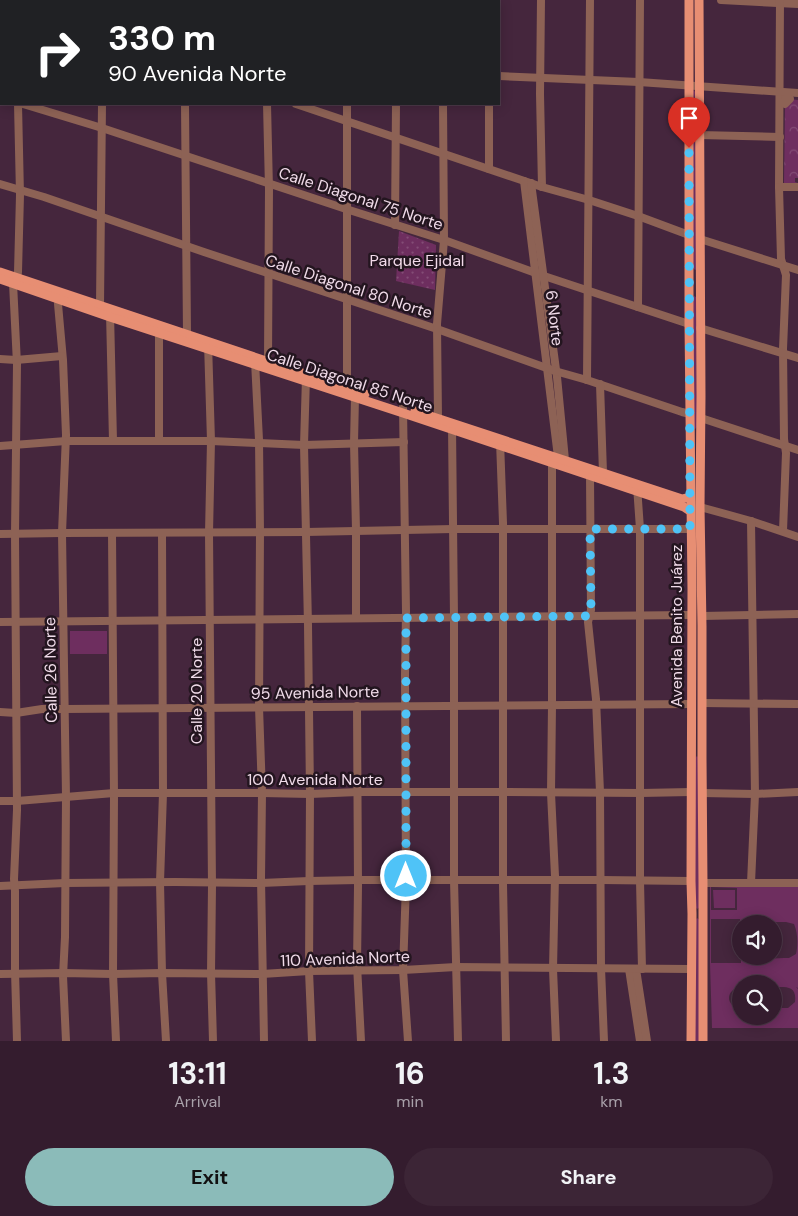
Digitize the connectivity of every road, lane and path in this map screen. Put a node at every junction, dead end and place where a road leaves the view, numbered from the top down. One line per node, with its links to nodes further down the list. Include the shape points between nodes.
1 (541, 0): 10 (street)
2 (590, 0): 11 (street)
3 (640, 0): 12 (street)
4 (689, 0): 13 (main road, Avenida Benito Juárez)
5 (699, 0): 14 (main road, Avenida Benito Juárez)
6 (721, 0): 7 (street)
7 (780, 2): 8 (street); 15 (street)
8 (798, 4)
9 (500, 76): 10 (street)
10 (540, 78): 11 (street); 38 (street)
11 (590, 81): 12 (street); 42 (street)
12 (639, 82): 13 (street); 44 (street)
13 (689, 86): 14 (street); 47 (main road, Avenida Benito Juárez)
14 (699, 87): 15 (street); 29 (main road, Avenida Benito Juárez)
15 (780, 91): 16 (street); 30 (street)
16 (798, 93)
17 (18, 105): 41 (street)
18 (26, 105): 28 (street, Calle Diagonal 75 Norte)
19 (102, 105): 28 (street)
20 (185, 105): 33 (street)
21 (267, 105): 35 (street)
22 (299, 105): 27 (street)
23 (347, 105): 27 (street)
24 (396, 105): 31 (street)
25 (443, 105): 32 (street)
26 (489, 105): 34 (street)
27 (346, 121): 31 (street); 43 (street)
28 (102, 128): 33 (street, Calle Diagonal 75 Norte); 45 (street)
29 (699, 135): 30 (street); 48 (main road, Avenida Benito Juárez)
30 (780, 137): 39 (street)
31 (396, 138): 32 (street); 46 (street)
32 (444, 154): 34 (street); 49 (street)
33 (186, 155): 35 (street, Calle Diagonal 75 Norte); 50 (street)
34 (489, 169): 36 (street)
35 (268, 182): 43 (street, Calle Diagonal 75 Norte); 56 (street)
36 (528, 182): 38 (street); 57 (street, 6 Norte)
37 (0, 184): 41 (street, Calle Diagonal 80 Norte)
38 (542, 187): 42 (street)
39 (779, 187): 40 (street); 51 (street, via 780,260)
40 (798, 187)
41 (20, 190): 45 (street, Calle Diagonal 80 Norte); 59 (street, via 18,272)
42 (589, 200): 44 (street); 60 (street)
43 (346, 209): 46 (street, Calle Diagonal 75 Norte); 64 (street)
44 (638, 216): 47 (street); 66 (street)
45 (101, 217): 50 (street, Calle Diagonal 80 Norte); 65 (street)
46 (395, 225): 49 (street, Calle Diagonal 75 Norte)
47 (689, 234): 52 (main road, Avenida Benito Juárez)
48 (700, 239): 51 (street); 53 (main road, Avenida Benito Juárez)
49 (444, 240): 57 (street, Calle Diagonal 75 Norte); 70 (street)
50 (186, 246): 56 (street, Calle Diagonal 80 Norte); 72 (street)
51 (783, 265): 54 (street); 74 (street, via 786,275)
52 (689, 268): 53 (main road, via 694,272); 61 (main road, Avenida Benito Juárez)
53 (700, 270): 62 (main road, Avenida Benito Juárez)
54 (798, 270)
55 (0, 272): 59 (main road, Calle Diagonal 85 Norte)
56 (268, 274): 64 (street, Calle Diagonal 80 Norte); 80 (street)
57 (540, 275): 60 (street, Calle Diagonal 75 Norte); 81 (street, 6 Norte)
58 (0, 279): 59 (main road, Calle Diagonal 85 Norte)
59 (15, 281): 63 (main road, Calle Diagonal 85 Norte); 65 (main road, Calle Diagonal 85 Norte); 78 (street)
60 (588, 291): 66 (street, Calle Diagonal 75 Norte); 83 (street)
61 (689, 295): 62 (main road, via 695,292); 68 (main road, Avenida Benito Juárez)
62 (700, 296): 69 (main road, Avenida Benito Juárez)
63 (59, 298): 67 (main road, Calle Diagonal 85 Norte); 75 (street, Calle 26 Norte)
64 (347, 300): 70 (street, Calle Diagonal 80 Norte); 85 (street)
65 (100, 306): 67 (main road, Calle Diagonal 85 Norte)
66 (638, 306): 68 (street, Calle Diagonal 75 Norte)
67 (110, 313): 71 (main road, Calle Diagonal 85 Norte); 72 (main road, Calle Diagonal 85 Norte); 94 (street)
68 (689, 324): 88 (main road, Avenida Benito Juárez)
69 (700, 328): 74 (street); 90 (main road, Avenida Benito Juárez)
70 (437, 329): 81 (street, Calle Diagonal 80 Norte); 89 (street)
71 (159, 333): 73 (main road, Calle Diagonal 85 Norte); 95 (street)
72 (187, 334): 73 (main road, Calle Diagonal 85 Norte)
73 (208, 345): 79 (main road, Calle Diagonal 85 Norte); 96 (street, Calle 20 Norte)
74 (783, 353): 76 (street); 106 (street)
75 (62, 356): 78 (street); 93 (street, Calle 26 Norte)
76 (798, 358)
77 (0, 359): 78 (street)
78 (16, 360): 102 (street)
79 (255, 361): 80 (main road, Calle Diagonal 85 Norte); 82 (main road, Calle Diagonal 85 Norte); 99 (street)
80 (268, 361): 82 (main road, Calle Diagonal 85 Norte)
81 (551, 369): 83 (street, Calle Diagonal 80 Norte); 108 (street, 6 Norte)
82 (306, 378): 85 (main road, Calle Diagonal 85 Norte); 86 (main road, Calle Diagonal 85 Norte); 101 (street)
83 (588, 380): 84 (street, Calle Diagonal 80 Norte)
84 (600, 384): 88 (street, Calle Diagonal 80 Norte); 109 (street)
85 (347, 388): 87 (main road, Calle Diagonal 85 Norte)
86 (355, 397): 87 (main road, Calle Diagonal 85 Norte); 100 (street)
87 (403, 410): 89 (main road, Calle Diagonal 85 Norte); 92 (main road, Calle Diagonal 85 Norte); 97 (street)
88 (690, 414): 91 (main road, Avenida Benito Juárez)
89 (438, 418): 92 (main road, Calle Diagonal 85 Norte)
90 (701, 422): 91 (main road, via 694,430); 105 (main road, Avenida Benito Juárez); 106 (street)
91 (690, 424): 103 (main road, Avenida Benito Juárez)
92 (452, 426): 98 (main road, Calle Diagonal 85 Norte); 116 (street)
93 (66, 441): 94 (street); 102 (street); 127 (street, Calle 26 Norte)
94 (112, 441): 95 (street)
95 (159, 441): 96 (street)
96 (211, 441): 99 (street); 130 (street, Calle 20 Norte)
97 (404, 442): 100 (street); 123 (street)
98 (500, 442): 108 (main road, Calle Diagonal 85 Norte); 117 (street)
99 (259, 443): 101 (street); 124 (street)
100 (354, 443): 101 (street); 122 (street)
101 (304, 444): 125 (street)
102 (16, 445): 104 (street); 132 (street)
103 (690, 445): 105 (main road, via 696,443); 112 (main road, Avenida Benito Juárez)
104 (0, 446)
105 (700, 446): 113 (main road, Avenida Benito Juárez)
106 (785, 446): 107 (street); 126 (street)
107 (798, 450)
108 (558, 460): 109 (main road, Calle Diagonal 85 Norte); 110 (main road, Calle Diagonal 85 Norte); 118 (street, 6 Norte)
109 (604, 473): 111 (main road, Calle Diagonal 85 Norte)
110 (590, 475): 111 (main road, Calle Diagonal 85 Norte); 119 (street)
111 (637, 488): 112 (main road, Calle Diagonal 85 Norte, via 682,499); 114 (main road, Calle Diagonal 85 Norte); 120 (street)
112 (690, 497): 114 (main road, Avenida Benito Juárez)
113 (700, 507): 115 (street); 135 (main road, Avenida Benito Juárez)
114 (690, 511): 121 (main road, Avenida Benito Juárez)
115 (751, 521): 126 (street); 137 (street)
116 (453, 529): 117 (street); 123 (street); 146 (street)
117 (502, 529): 118 (street); 147 (street)
118 (552, 529): 119 (street); 143 (street, 6 Norte)
119 (590, 529): 120 (street); 139 (street)
120 (640, 529): 121 (street); 140 (street)
121 (690, 529): 134 (main road, Avenida Benito Juárez)
122 (356, 530): 123 (street); 125 (street); 144 (street)
123 (405, 530): 145 (street)
124 (260, 532): 125 (street); 130 (street); 148 (street)
125 (306, 532): 149 (street)
126 (783, 532): 133 (street)
127 (62, 533): 128 (street); 132 (street); 153 (street, Calle 26 Norte)
128 (112, 533): 129 (street); 150 (street)
129 (162, 533): 130 (street); 151 (street)
130 (209, 533): 152 (street, Calle 20 Norte)
131 (0, 534): 132 (street)
132 (14, 534): 155 (street)
133 (798, 537)
134 (691, 563): 135 (main road, via 695,567); 136 (main road, Avenida Benito Juárez)
135 (701, 565): 136 (main road, Avenida Benito Juárez)
136 (696, 590): 141 (main road, Avenida Benito Juárez); 142 (main road, Avenida Benito Juárez)
137 (752, 614): 138 (street); 142 (street); 161 (street)
138 (798, 614)
139 (589, 616): 140 (street); 143 (street); 158 (street)
140 (640, 616): 141 (street); 159 (street)
141 (691, 616): 160 (main road, Avenida Benito Juárez)
142 (702, 616): 156 (main road, Avenida Benito Juárez)
143 (552, 617): 147 (street); 157 (street, 6 Norte)
144 (356, 618): 145 (street); 149 (street)
145 (406, 618): 146 (street); 163 (street)
146 (454, 618): 147 (street); 164 (street)
147 (503, 618): 165 (street)
148 (259, 619): 149 (street); 152 (street); 169 (street)
149 (308, 619): 166 (street)
150 (113, 620): 151 (street); 153 (street); 170 (street)
151 (162, 620): 152 (street); 171 (street)
152 (210, 620): 168 (street, Calle 20 Norte)
153 (63, 621): 155 (street); 172 (street, Calle 26 Norte)
154 (0, 622): 155 (street)
155 (15, 622): 174 (street)
156 (702, 703): 161 (street); 176 (main road, Avenida Benito Juárez)
157 (552, 704): 158 (street, 95 Avenida Norte); 165 (street, 95 Avenida Norte); 191 (street, 6 Norte)
158 (596, 704): 159 (street, 95 Avenida Norte); 182 (street)
159 (640, 704): 160 (street, 95 Avenida Norte); 192 (street)
160 (691, 704): 175 (main road, Avenida Benito Juárez)
161 (753, 704): 162 (street); 194 (street)
162 (798, 704)
163 (406, 705): 164 (street, 95 Avenida Norte); 167 (street, 95 Avenida Norte); 180 (street)
164 (454, 705): 165 (street, 95 Avenida Norte); 190 (street)
165 (503, 705): 181 (street)
166 (308, 706): 167 (street, 95 Avenida Norte); 169 (street, 95 Avenida Norte); 193 (street)
167 (357, 706): 179 (street)
168 (210, 707): 169 (street, 95 Avenida Norte); 171 (street, 95 Avenida Norte); 188 (street, Calle 20 Norte)
169 (260, 707): 189 (street)
170 (114, 708): 171 (street, 95 Avenida Norte); 172 (street, 95 Avenida Norte); 186 (street)
171 (163, 708): 187 (street)
172 (65, 709): 174 (street, 95 Avenida Norte); 195 (street, Calle 26 Norte)
173 (0, 712): 174 (street, 95 Avenida Norte)
174 (16, 713): 197 (street)
175 (691, 742): 176 (main road, via 696,746); 177 (main road, Avenida Benito Juárez)
176 (702, 743): 178 (main road, Avenida Benito Juárez)
177 (692, 756): 178 (main road, via 696,754); 183 (main road, Avenida Benito Juárez)
178 (702, 758): 184 (main road, Avenida Benito Juárez)
179 (358, 792): 180 (street, 100 Avenida Norte); 193 (street, 100 Avenida Norte); 198 (street)
180 (406, 792): 190 (street, 100 Avenida Norte); 205 (street)
181 (503, 792): 190 (street, 100 Avenida Norte); 191 (street, 100 Avenida Norte); 200 (street)
182 (600, 792): 191 (street, 100 Avenida Norte); 192 (street, 100 Avenida Norte); 202 (street)
183 (691, 792): 192 (street, 100 Avenida Norte); 206 (main road, Avenida Benito Juárez)
184 (702, 792): 194 (street); 211 (main road, Avenida Benito Juárez)
185 (798, 792): 194 (street)
186 (114, 793): 187 (street, 100 Avenida Norte); 195 (street, 100 Avenida Norte); 207 (street)
187 (163, 793): 188 (street, 100 Avenida Norte); 208 (street)
188 (210, 793): 189 (street, 100 Avenida Norte); 209 (street, Calle 20 Norte)
189 (262, 793): 193 (street, 100 Avenida Norte); 214 (street)
190 (454, 793): 199 (street)
191 (551, 793): 201 (street, 6 Norte)
192 (640, 793): 203 (street)
193 (310, 794): 204 (street)
194 (755, 794): 212 (street)
195 (66, 797): 197 (street, 100 Avenida Norte); 210 (street, Calle 26 Norte)
196 (0, 801): 197 (street, 100 Avenida Norte)
197 (17, 802): 215 (street)
198 (358, 880): 204 (street); 205 (street); 227 (street)
199 (454, 880): 200 (street); 205 (street); 219 (street)
200 (503, 880): 201 (street); 220 (street)
201 (554, 880): 202 (street); 222 (street, 6 Norte)
202 (601, 880): 203 (street); 221 (street)
203 (640, 880): 206 (street); 223 (street)
204 (309, 881): 214 (street); 226 (street)
205 (406, 881): 225 (street)
206 (691, 881): 217 (main road, Avenida Benito Juárez)
207 (114, 882): 208 (street); 210 (street); 233 (street)
208 (160, 882): 209 (street); 229 (street)
209 (212, 882): 214 (street); 230 (street, Calle 20 Norte)
210 (65, 883): 215 (street); 228 (street, Calle 26 Norte)
211 (703, 883): 212 (street); 218 (main road, Avenida Benito Juárez)
212 (752, 883): 213 (street)
213 (798, 883)
214 (261, 884): 234 (street)
215 (15, 885): 216 (street); 232 (street)
216 (0, 886)
217 (692, 914): 218 (main road); 224 (main road, Avenida Benito Juárez)
218 (703, 914): 251 (main road, Avenida Benito Juárez)
219 (456, 967): 220 (street, 110 Avenida Norte); 225 (street, 110 Avenida Norte); 244 (street)
220 (505, 968): 222 (street, 110 Avenida Norte); 245 (street)
221 (601, 968): 222 (street, 110 Avenida Norte); 223 (street, 110 Avenida Norte); 247 (street)
222 (553, 969): 246 (street, 6 Norte)
223 (636, 969): 224 (street, 110 Avenida Norte); 248 (street); 249 (street)
224 (691, 969): 250 (main road, Avenida Benito Juárez)
225 (403, 970): 227 (street, 110 Avenida Norte); 243 (street)
226 (309, 971): 227 (street, 110 Avenida Norte); 234 (street, 110 Avenida Norte); 241 (street)
227 (358, 971): 242 (street)
228 (63, 973): 232 (street, 110 Avenida Norte); 233 (street, 110 Avenida Norte); 236 (street, Calle 26 Norte)
229 (162, 973): 230 (street, 110 Avenida Norte); 233 (street, 110 Avenida Norte); 238 (street)
230 (211, 973): 234 (street, 110 Avenida Norte); 239 (street, Calle 20 Norte)
231 (0, 974): 232 (street, 110 Avenida Norte)
232 (15, 974): 235 (street)
233 (113, 974): 237 (street)
234 (262, 974): 240 (street)
235 (17, 1041)
236 (66, 1041)
237 (116, 1041)
238 (166, 1041)
239 (213, 1041)
240 (264, 1041)
241 (312, 1041)
242 (361, 1041)
243 (408, 1041)
244 (458, 1041)
245 (506, 1041)
246 (556, 1041)
247 (604, 1041)
248 (640, 1041)
249 (648, 1041)
250 (691, 1041)
251 (703, 1041)

